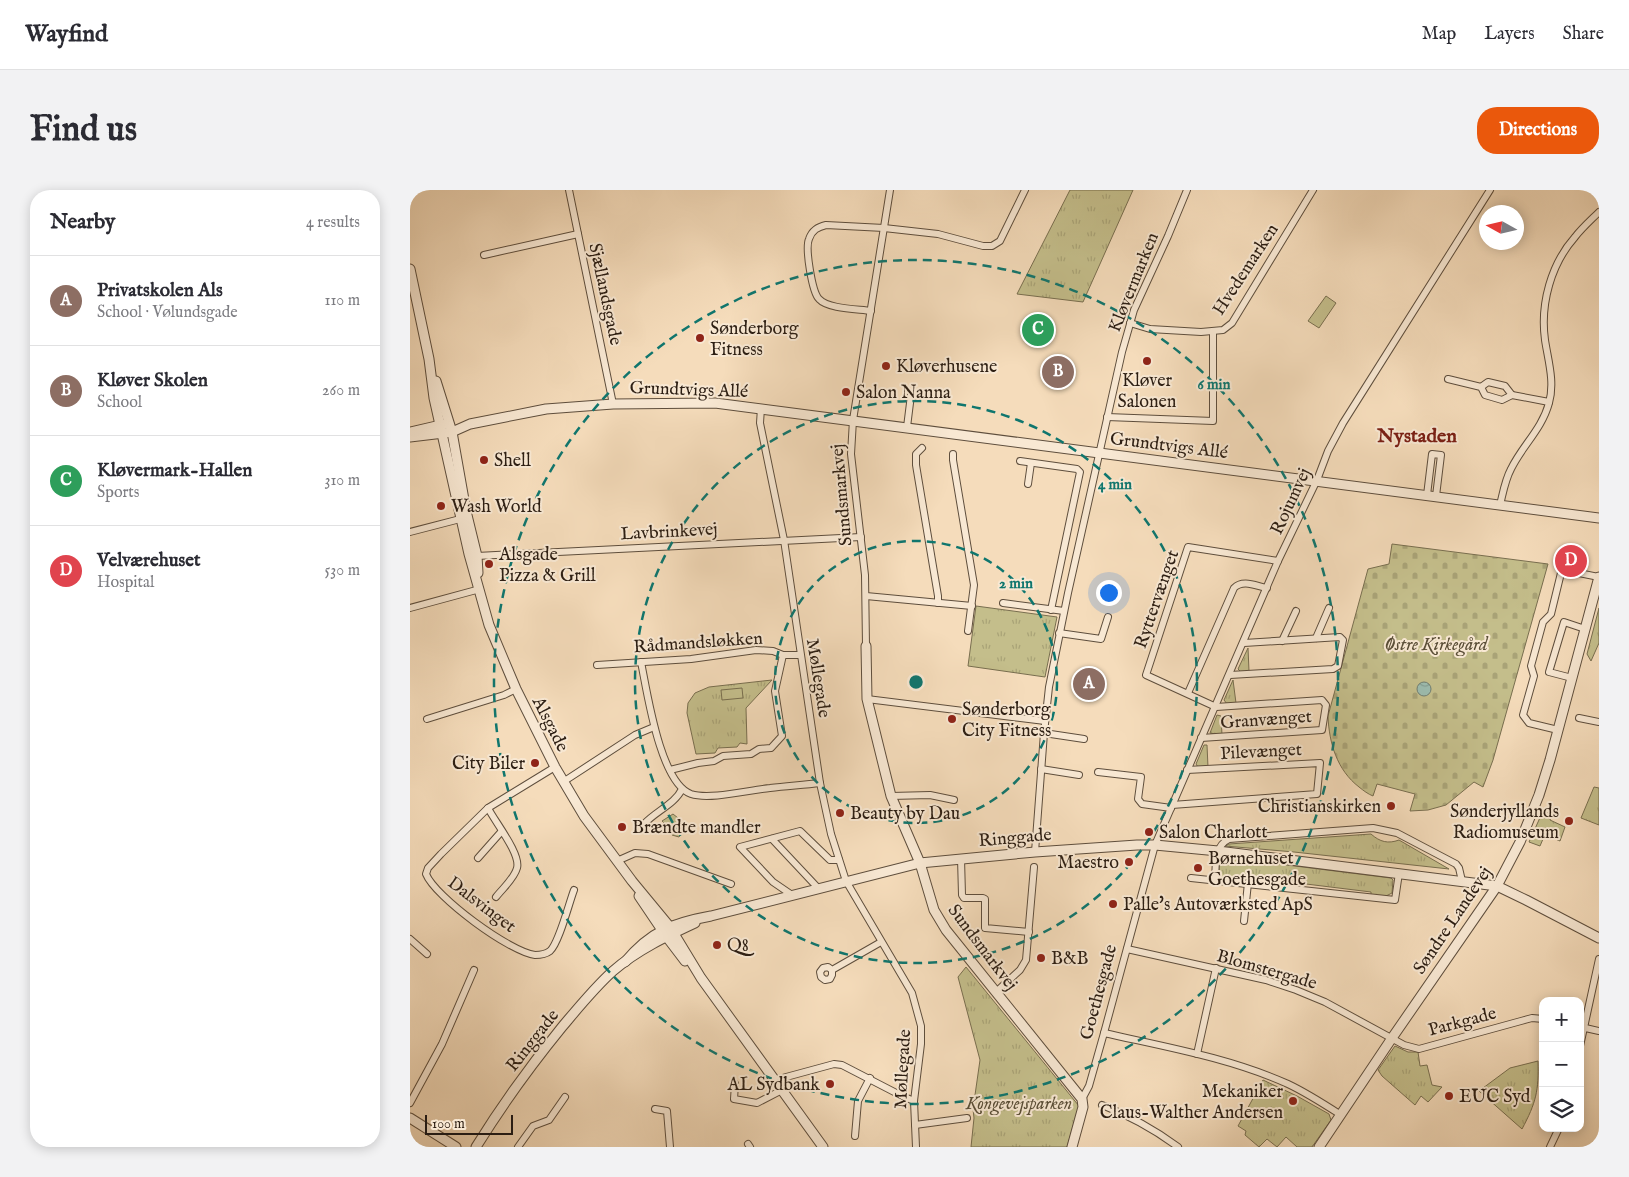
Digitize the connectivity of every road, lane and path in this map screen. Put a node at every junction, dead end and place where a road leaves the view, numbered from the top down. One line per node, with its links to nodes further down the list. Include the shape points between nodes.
1 (569, 190): 9 (street, Sjællandsgade)
2 (890, 190): 8 (street, Sundsmarkvej)
3 (1026, 190): 8 (street, via 1000,241 992,246 938,234)
4 (1187, 190): 13 (street, Kløvermarken)
5 (1313, 190): 14 (street, Hvedemarken, via 1232,322 1223,330)
6 (1490, 190): 34 (street, Rojumvej, via 1353,407 1328,451)
7 (1599, 212): 20 (street, via 1574,237 1548,288 1544,322 1551,373)
8 (884, 228): 12 (street, Sundsmarkvej); 12 (street, via 826,225 817,227 808,241 814,292 819,300 828,305)
9 (578, 234): 10 (street); 21 (street, Sjællandsgade)
10 (484, 255)
11 (410, 269): 15 (street)
12 (871, 311): 24 (street, Sundsmarkvej)
13 (1130, 323): 14 (street, Hvedemarken, via 1150,329); 23 (street, Kløvermarken)
14 (1213, 332): 23 (street, Hvedemarken, via 1213,421)
15 (429, 359): 26 (street); 26 (street, via 434,398)
16 (1448, 379): 17 (street)
17 (1481, 387): 19 (street, via 1488,382 1505,386); 19 (street, via 1485,395 1502,400)
18 (911, 395): 25 (street)
19 (1512, 395): 20 (street)
20 (1549, 402): 37 (street, via 1538,428 1510,470)
21 (613, 404): 22 (street, Grundtvigs Allé, via 716,403); 26 (street, Grundtvigs Allé, via 546,409)
22 (761, 408): 24 (street, Grundtvigs Allé); 42 (street, Møllegade, via 760,423)
23 (1107, 417): 30 (street, Kløvermarken)
24 (853, 420): 25 (street, Grundtvigs Allé); 41 (street, Sundsmarkvej, via 850,454)
25 (907, 427): 30 (street, Grundtvigs Allé)
26 (446, 428): 27 (street, Grundtvigs Allé); 28 (street, Grundtvigs Allé); 38 (street, Alsgade); 38 (street, Alsgade, via 459,476)
27 (410, 432)
28 (410, 437)
29 (922, 448): 49 (street, via 916,454 916,465)
30 (1099, 452): 34 (street, Grundtvigs Allé); 55 (street, Kløvermarken)
31 (954, 454): 51 (street, via 974,584)
32 (1020, 461): 33 (street)
33 (1031, 463): 35 (street); 54 (street, via 1080,472)
34 (1317, 480): 36 (street, Grundtvigs Allé); 44 (street, Rojumvej)
35 (1028, 484)
36 (1431, 496): 36 (street, via 1441,455 1432,454); 37 (street, Grundtvigs Allé)
37 (1500, 505): 39 (street, Grundtvigs Allé)
38 (464, 517): 40 (street); 43 (street, Alsgade); 47 (street, Alsgade, via 469,554)
39 (1599, 518)
40 (410, 532)
41 (862, 537): 42 (street, Lavbrinkevej); 48 (street, Sundsmarkvej)
42 (784, 540): 43 (street, Lavbrinkevej); 66 (street, Møllegade)
43 (477, 556): 47 (street, Alsgade)
44 (1278, 561): 46 (street, Rojumvej); 72 (street, Ryttervænget, via 1188,547 1146,674)
45 (1599, 577): 58 (street, Søndre Landevej); 80 (street, Søndre Landevej, via 1564,570 1561,573 1551,614 1543,622 1531,666 1534,676 1523,716 1529,722)
46 (1267, 588): 63 (street, Rojumvej); 72 (street, via 1244,583 1234,588)
47 (480, 589): 52 (street); 71 (street, Alsgade, via 494,639)
48 (866, 596): 49 (street); 64 (street, Sundsmarkvej)
49 (938, 603): 51 (street)
50 (1003, 603): 54 (street)
51 (972, 606): 59 (street)
52 (410, 608)
53 (1329, 608): 61 (street)
54 (1051, 610): 55 (street)
55 (1064, 611): 60 (street, Kløvermarken)
56 (1296, 611): 62 (street)
57 (1108, 617): 60 (street, via 1102,640)
58 (1585, 629): 70 (street, Søndre Landevej); 70 (street, via 1564,622 1549,672)
59 (968, 631)
60 (1059, 632): 77 (street, Kløvermarken)
61 (1316, 638): 62 (street); 69 (street, via 1340,637 1343,640 1338,666)
62 (1282, 641): 63 (street)
63 (1244, 643): 69 (street, Rojumvej)
64 (866, 646): 73 (street, Sundsmarkvej)
65 (784, 655): 66 (street, Rådmandsløkken); 67 (street, Rådmandsløkken, via 756,650); 86 (street, via 775,691 782,736 771,748)
66 (800, 655): 91 (street, Møllegade)
67 (641, 662): 68 (street, Rådmandsløkken); 79 (street)
68 (597, 665)
69 (1230, 675): 74 (street, Rojumvej)
70 (1572, 678): 80 (street, Søndre Landevej)
71 (516, 689): 76 (street); 84 (street, Alsgade)
72 (1188, 694): 74 (street, Ryttervænget)
73 (867, 699): 77 (street); 93 (street, Sundsmarkvej)
74 (1216, 707): 82 (street, Rojumvej); 82 (street, Granvænget, via 1322,700 1326,706 1322,730)
75 (1579, 718): 78 (street)
76 (427, 719)
77 (1045, 721): 81 (street, Kløvermarken)
78 (1599, 722)
79 (654, 727): 86 (street); 90 (street, via 635,735)
80 (1558, 730): 116 (street, Søndre Landevej, via 1535,805)
81 (1044, 733): 83 (street); 85 (street, Kløvermarken)
82 (1201, 738): 87 (street, Rojumvej)
83 (1084, 740)
84 (555, 767): 90 (street, Alsgade); 96 (street, Dalsvinget)
85 (1041, 769): 89 (street); 102 (street, Kløvermarken)
86 (670, 770): 92 (street)
87 (1187, 770): 95 (street, Rojumvej); 95 (street, Pilevænget, via 1320,763 1317,794)
88 (1098, 772): 95 (street, via 1140,777 1138,799 1142,804)
89 (1079, 775)
90 (563, 782): 106 (street, Alsgade)
91 (820, 783): 92 (street, via 709,796 691,794); 105 (street, Møllegade)
92 (682, 789): 97 (street, via 679,796)
93 (891, 796): 94 (street, via 930,795); 107 (street, Sundsmarkvej)
94 (954, 800)
95 (1171, 806): 100 (street, Rojumvej)
96 (488, 808): 98 (street, Dalsvinget); 118 (street, Dalsvinget, via 428,868 429,881 439,892 498,938 535,955 550,950 556,942)
97 (644, 824)
98 (501, 832): 103 (street, Dalsvinget); 120 (street, Dalsvinget, via 518,860 514,875)
99 (772, 839): 105 (street, via 800,831 830,860); 117 (street); 119 (street, via 740,847 773,882)
100 (1155, 845): 101 (street, Ringgade); 102 (street, Ringgade); 127 (street, Goethesgade)
101 (1218, 851): 109 (street, Ringgade); 111 (street); 113 (street, via 1222,842 1229,839 1373,828 1397,833 1456,864)
102 (1035, 852): 104 (street, Ringgade)
103 (478, 858)
104 (961, 858): 107 (street, Ringgade); 123 (street, via 962,895 964,898 985,899 985,928)
105 (839, 860): 112 (street, Møllegade)
106 (617, 861): 115 (street, via 635,853 648,854); 122 (street, Alsgade, via 642,901)
107 (920, 863): 112 (street, Ringgade); 133 (street, Sundsmarkvej, via 939,919)
108 (1034, 867): 123 (street)
109 (1399, 873): 113 (street, Ringgade); 114 (street, via 1395,900)
110 (1191, 878): 111 (street)
111 (1215, 880): 114 (street)
112 (846, 881): 117 (street, Ringgade); 126 (street, Møllegade)
113 (1462, 881): 116 (street, Ringgade)
114 (1248, 883): 121 (street)
115 (731, 884)
116 (1497, 886): 124 (street, Ringgade); 139 (street, Søndre Landevej)
117 (818, 888): 119 (street, Ringgade)
118 (574, 890)
119 (792, 895): 122 (street, Ringgade, via 712,916)
120 (496, 897)
121 (1244, 922)
122 (668, 932): 142 (street, Alsgade); 158 (street, Ringgade, via 637,947 584,1002 534,1062)
123 (1029, 932): 133 (street, via 1026,960)
124 (1599, 938)
125 (410, 939): 128 (street)
126 (881, 942): 132 (street); 147 (street, Møllegade, via 912,993 919,1018 922,1044)
127 (1127, 949): 130 (street, Blomstergade); 138 (street, Goethesgade)
128 (427, 954)
129 (1599, 959): 135 (street)
130 (1216, 968): 139 (street, Blomstergade, via 1266,980 1325,1002); 140 (street)
131 (474, 970): 148 (street, via 442,1044)
132 (832, 970)
133 (996, 992): 146 (street, Sundsmarkvej)
134 (1539, 1019): 139 (street, Parkgade, via 1419,1049)
135 (1584, 1020)
136 (1584, 1028): 137 (street)
137 (1599, 1031)
138 (1104, 1033): 140 (street); 146 (street, Goethesgade, via 1089,1086)
139 (1392, 1038): 151 (street, Søndre Landevej)
140 (1197, 1054): 151 (street, via 1272,1078 1314,1097)
141 (870, 1078): 142 (street, via 847,1066 834,1064); 147 (street); 156 (street, via 858,1101)
142 (774, 1080): 144 (street, Alsgade)
143 (735, 1084): 144 (street, via 734,1099 757,1103)
144 (782, 1090): 161 (street, Alsgade)
145 (565, 1097): 159 (street, via 549,1120 533,1126)
146 (1082, 1099): 163 (street, Goethesgade, via 1083,1107)
147 (914, 1101): 154 (street, Møllegade)
148 (410, 1103)
149 (1102, 1105): 164 (street, via 1127,1114)
150 (655, 1109): 160 (street, via 666,1111)
151 (1341, 1115): 165 (street, Søndre Landevej)
152 (410, 1118): 157 (street)
153 (967, 1118): 154 (street)
154 (915, 1125): 162 (street, Møllegade)
155 (1557, 1132): 166 (street)
156 (855, 1136)
157 (456, 1147)
158 (476, 1147)
159 (518, 1147)
160 (670, 1147)
161 (823, 1147)
162 (916, 1147)
163 (1072, 1147)
164 (1178, 1147)
165 (1319, 1147)
166 (1550, 1147)

